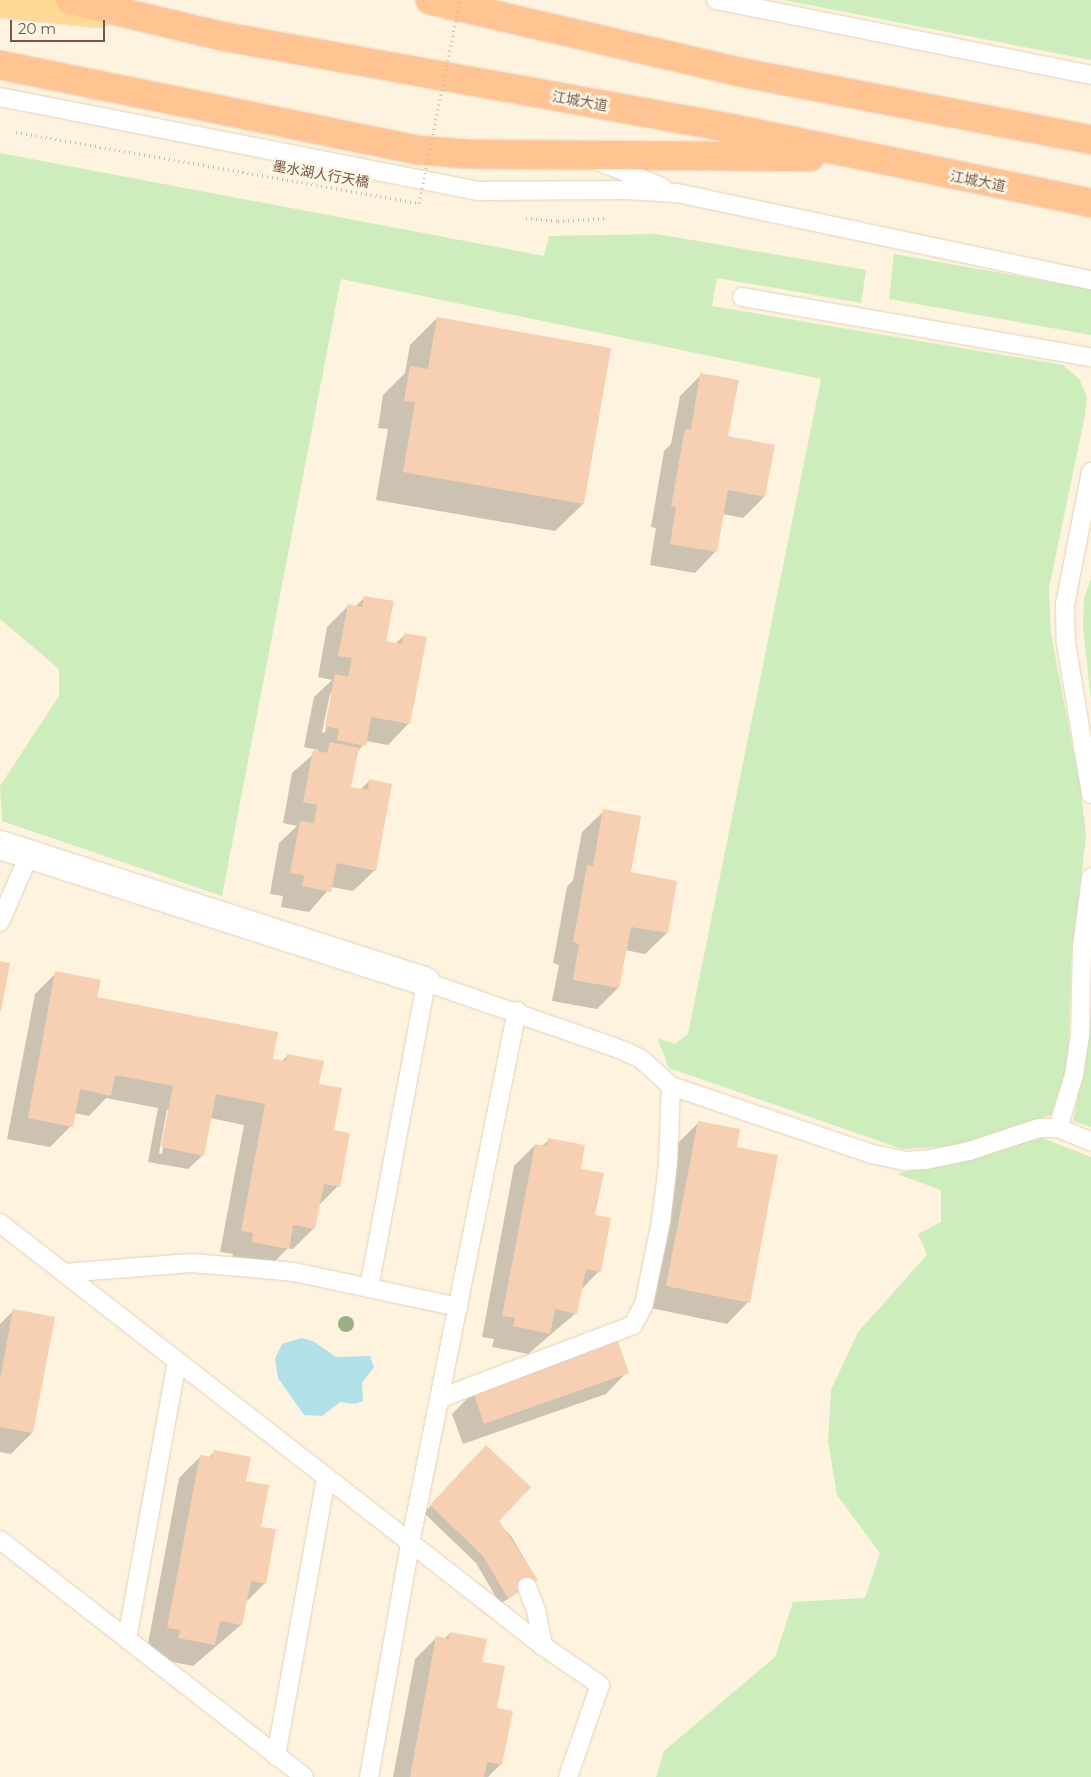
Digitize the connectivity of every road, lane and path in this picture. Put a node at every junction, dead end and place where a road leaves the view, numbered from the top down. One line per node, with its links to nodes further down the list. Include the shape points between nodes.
1 (70, 0): 6 (highway, 江城大道)
2 (430, 0): 11 (highway, via 734,71)
3 (460, 0): 10 (path, 墨水湖人行天橋, bridge, via 419,203)
4 (716, 0): 8 (lane)
5 (0, 3): 6 (main road)
6 (152, 19): 13 (highway, 江城大道, via 221,36 725,127)
7 (0, 65): 12 (highway, via 417,150)
8 (1091, 75)
9 (0, 97): 14 (lane, via 477,191 626,190)
10 (16, 132)
11 (1091, 140)
12 (587, 156): 13 (highway); 14 (lane)
13 (864, 157): 15 (highway, 江城大道)
14 (676, 194): 18 (lane)
15 (1091, 202)
16 (614, 217): 17 (path, via 558,221)
17 (524, 218)
18 (1091, 280)
19 (742, 297): 20 (lane)
20 (1091, 358)
21 (1091, 472): 22 (lane)
22 (1085, 534): 23 (lane, via 1065,604 1066,643)
23 (1091, 794)
24 (0, 846): 25 (street)
25 (29, 854): 27 (lane); 28 (street)
26 (1091, 878): 31 (lane, via 1082,947 1080,1035 1074,1075)
27 (0, 922)
28 (426, 982): 29 (lane); 35 (lane)
29 (517, 1011): 30 (lane, via 641,1059); 36 (lane)
30 (671, 1086): 31 (lane, via 872,1154 904,1161 945,1157 1039,1128); 38 (lane, via 668,1164 661,1222 644,1304 633,1325)
31 (1058, 1128): 32 (lane)
32 (1091, 1141)
33 (0, 1224): 34 (lane)
34 (64, 1273): 35 (lane, via 191,1263 294,1272); 37 (lane)
35 (369, 1288): 36 (lane)
36 (458, 1307): 38 (lane)
37 (177, 1361): 39 (lane); 43 (lane)
38 (441, 1398): 41 (lane)
39 (326, 1477): 41 (lane); 45 (lane)
40 (0, 1540): 43 (lane)
41 (410, 1544): 44 (lane); 47 (lane)
42 (527, 1587): 44 (lane, via 536,1610)
43 (127, 1639): 45 (lane)
44 (543, 1646): 48 (lane, via 600,1686)
45 (276, 1756): 46 (lane)
46 (304, 1777)
47 (369, 1777)
48 (568, 1777)

